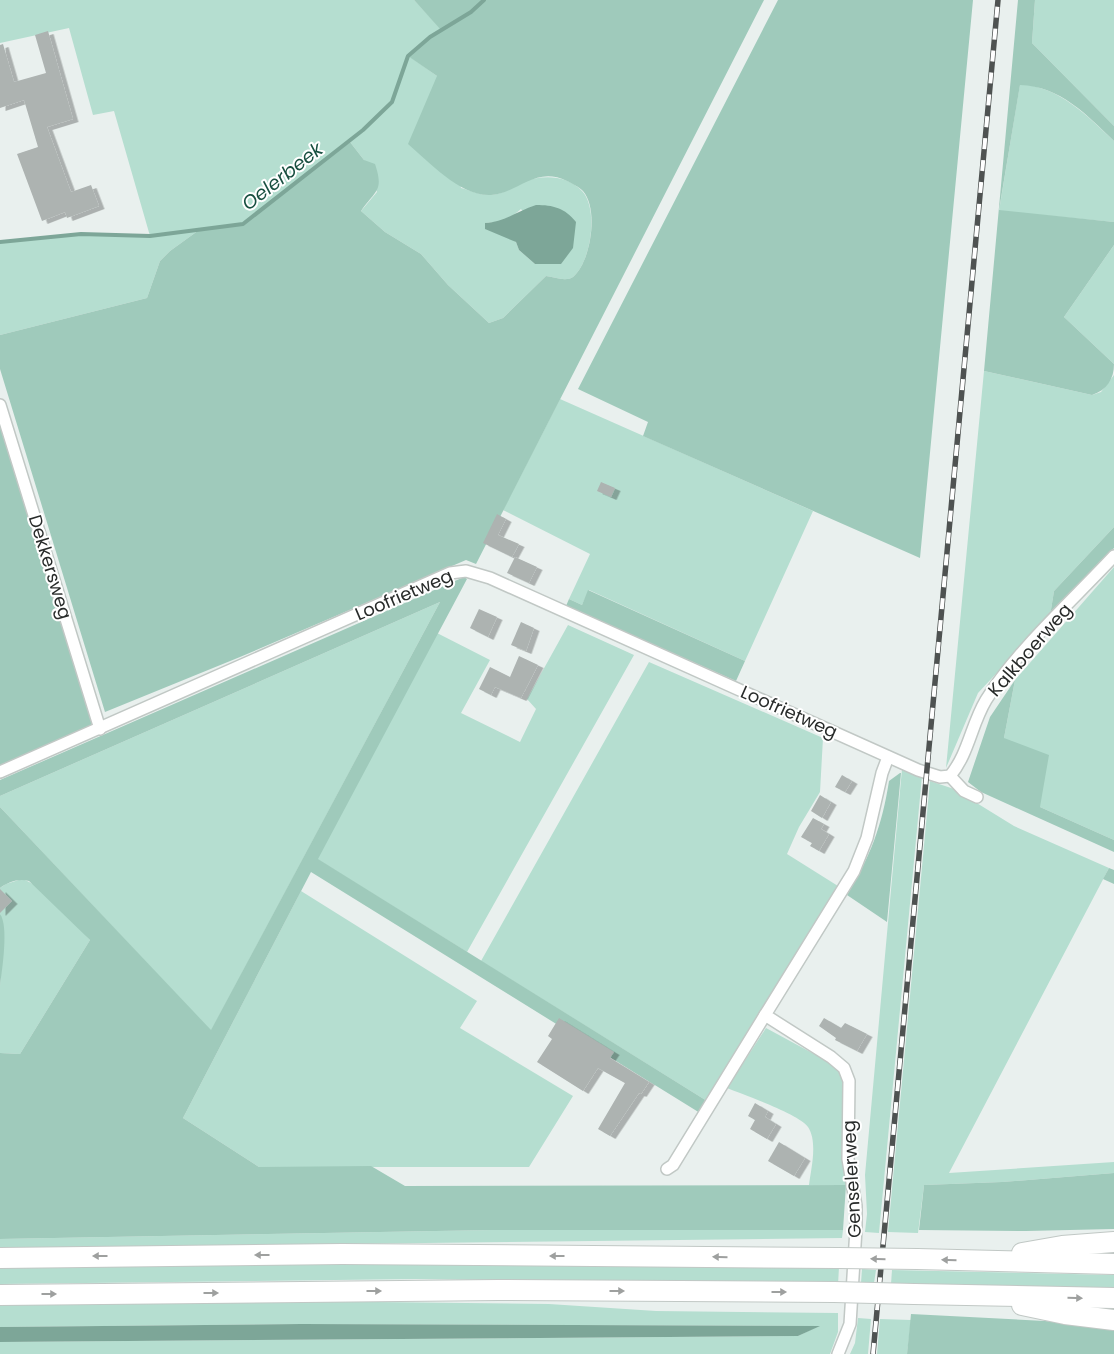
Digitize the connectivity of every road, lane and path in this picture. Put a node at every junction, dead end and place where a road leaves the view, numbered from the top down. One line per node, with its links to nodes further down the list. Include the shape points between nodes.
1 (0, 405): 3 (street, Dekkersweg)
2 (1114, 556): 6 (street, Kalkboerweg, via 1000,680 977,718 963,759)
3 (100, 729): 4 (street, Loofrietweg, via 450,573 466,571 490,578); 5 (street, Loofrietweg)
4 (888, 757): 6 (street, Loofrietweg, via 940,777); 8 (street, via 867,838 854,871)
5 (0, 772)
6 (950, 776): 7 (street, via 964,791)
7 (977, 797)
8 (765, 1015): 9 (street); 18 (street, Genselerweg, via 844,1068 849,1081 848,1159 856,1206 856,1230 850,1324)
9 (667, 1170)
10 (1114, 1242): 12 (highway, via 1062,1246)
11 (0, 1258): 12 (highway, one-way to 11, bridge, via 352,1254)
12 (980, 1260): 13 (highway)
13 (1114, 1264)
14 (0, 1295): 15 (highway, one-way to 15, bridge, via 498,1290)
15 (974, 1295): 16 (highway, one-way to 16); 17 (highway, via 1066,1314)
16 (1114, 1298)
17 (1114, 1320)
18 (838, 1354)

